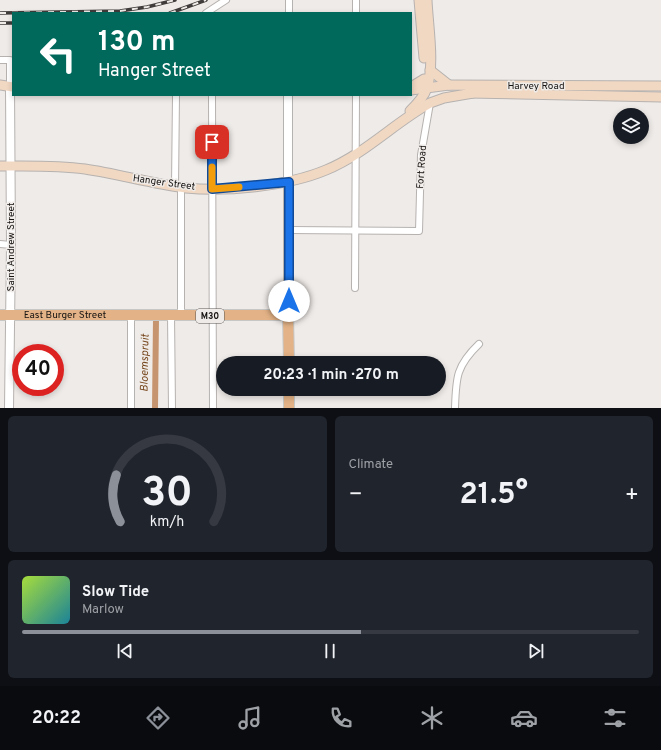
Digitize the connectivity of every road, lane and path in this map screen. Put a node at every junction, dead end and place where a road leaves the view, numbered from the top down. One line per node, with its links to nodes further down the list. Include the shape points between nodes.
1 (226, 0): 6 (street)
2 (289, 0): 7 (street)
3 (356, 0): 8 (street)
4 (420, 0): 11 (main road)
5 (427, 0): 10 (main road)
6 (208, 12)
7 (289, 12)
8 (356, 12)
9 (0, 60): 17 (street, via 10,60)
10 (430, 70): 13 (main road); 18 (main road)
11 (424, 79): 14 (main road); 18 (main road)
12 (0, 85): 17 (main road)
13 (449, 85): 15 (main road, Harvey Road); 18 (main road, Harvey Road)
14 (412, 86)
15 (647, 86): 16 (main road, Harvey Road); 25 (main road)
16 (661, 86)
17 (11, 87): 31 (street, Saint Andrew Street)
18 (427, 89): 19 (main road, Harvey Road); 20 (main road, via 447,93); 28 (main road, via 418,103)
19 (412, 90)
20 (473, 93): 25 (main road, Harvey Road); 27 (main road, Hanger Street)
21 (176, 96): 33 (street)
22 (212, 96): 34 (street)
23 (288, 96): 32 (street)
24 (356, 96): 29 (street)
25 (647, 96): 26 (main road, Harvey Road)
26 (661, 96)
27 (430, 103): 28 (main road, Hanger Street); 36 (street, Fort Road, via 421,155 420,231)
28 (392, 128): 29 (main road, Hanger Street)
29 (356, 155): 32 (main road, Hanger Street, via 326,170); 36 (street)
30 (0, 166): 31 (main road, Hanger Street)
31 (10, 166): 33 (main road, Hanger Street, via 86,169); 38 (street, Saint Andrew Street)
32 (289, 182): 34 (main road, Hanger Street); 35 (street)
33 (178, 187): 34 (main road, Hanger Street); 41 (street)
34 (212, 189): 44 (street)
35 (289, 230): 36 (street); 42 (street)
36 (355, 230): 39 (street)
37 (0, 244): 38 (street)
38 (11, 245): 40 (street, Saint Andrew Street)
39 (355, 288)
40 (5, 315): 43 (main road, East Burger Street / M30); 48 (street, Saint Andrew Street)
41 (176, 315): 43 (main road, M30); 44 (main road, M30); 50 (street)
42 (288, 315): 44 (main road, M30); 46 (main road)
43 (131, 316): 49 (street)
44 (213, 316): 51 (street)
45 (478, 344): 53 (street, via 466,357 457,373)
46 (289, 356)
47 (289, 396): 52 (main road)
48 (9, 408)
49 (131, 408)
50 (172, 408)
51 (213, 408)
52 (289, 408)
53 (456, 408)

